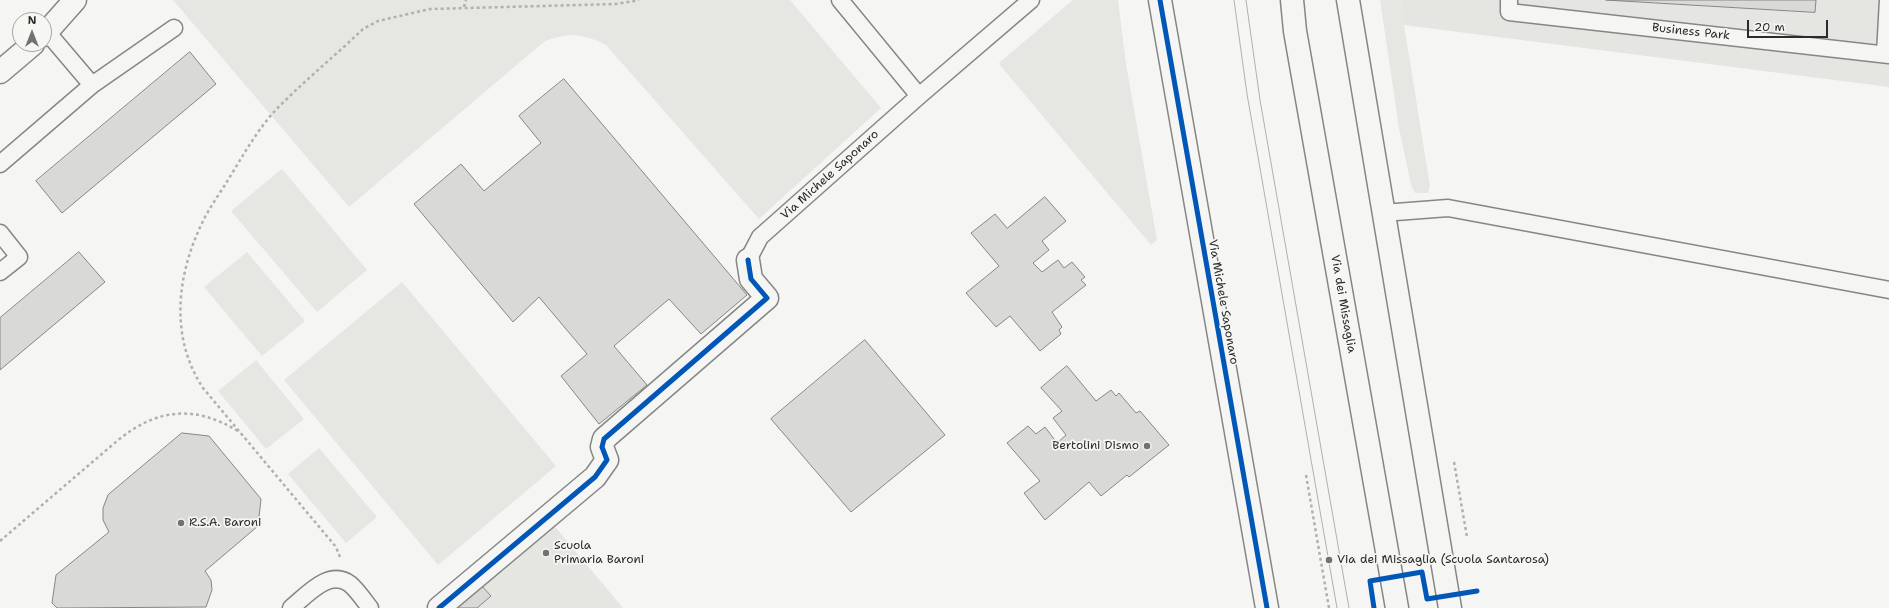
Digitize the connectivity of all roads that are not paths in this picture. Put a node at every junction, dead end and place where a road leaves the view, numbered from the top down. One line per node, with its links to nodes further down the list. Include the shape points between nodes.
1 (75, 0): 9 (main road)
2 (840, 0): 16 (lane)
3 (1031, 0): 16 (lane, Via Michele Saponaro)
4 (1160, 0): 26 (main road, Via Michele Saponaro)
5 (1292, 0): 27 (main road, Via dei Missaglia, via 1296,39)
6 (1348, 0): 18 (main road)
7 (1509, 0): 13 (lane, Business Park, via 1509,12)
8 (1888, 0): 13 (lane, Business Park)
9 (52, 25)
10 (174, 28): 15 (lane)
11 (52, 47): 15 (lane)
12 (23, 52): 14 (main road)
13 (1887, 55)
14 (0, 72)
15 (92, 85): 17 (lane)
16 (919, 96): 20 (lane, Via Michele Saponaro, via 760,237)
17 (0, 164)
18 (1383, 213): 22 (lane, via 1448,208); 28 (main road)
19 (0, 233): 21 (lane, via 19,257)
20 (748, 260): 25 (main road, via 751,279 767,298 604,439 602,447 606,460 595,477)
21 (0, 272)
22 (1889, 290)
23 (291, 608): 24 (lane, via 326,581 339,579 351,585)
24 (370, 608)
25 (440, 608)
26 (1267, 608)
27 (1397, 608)
28 (1450, 608)

